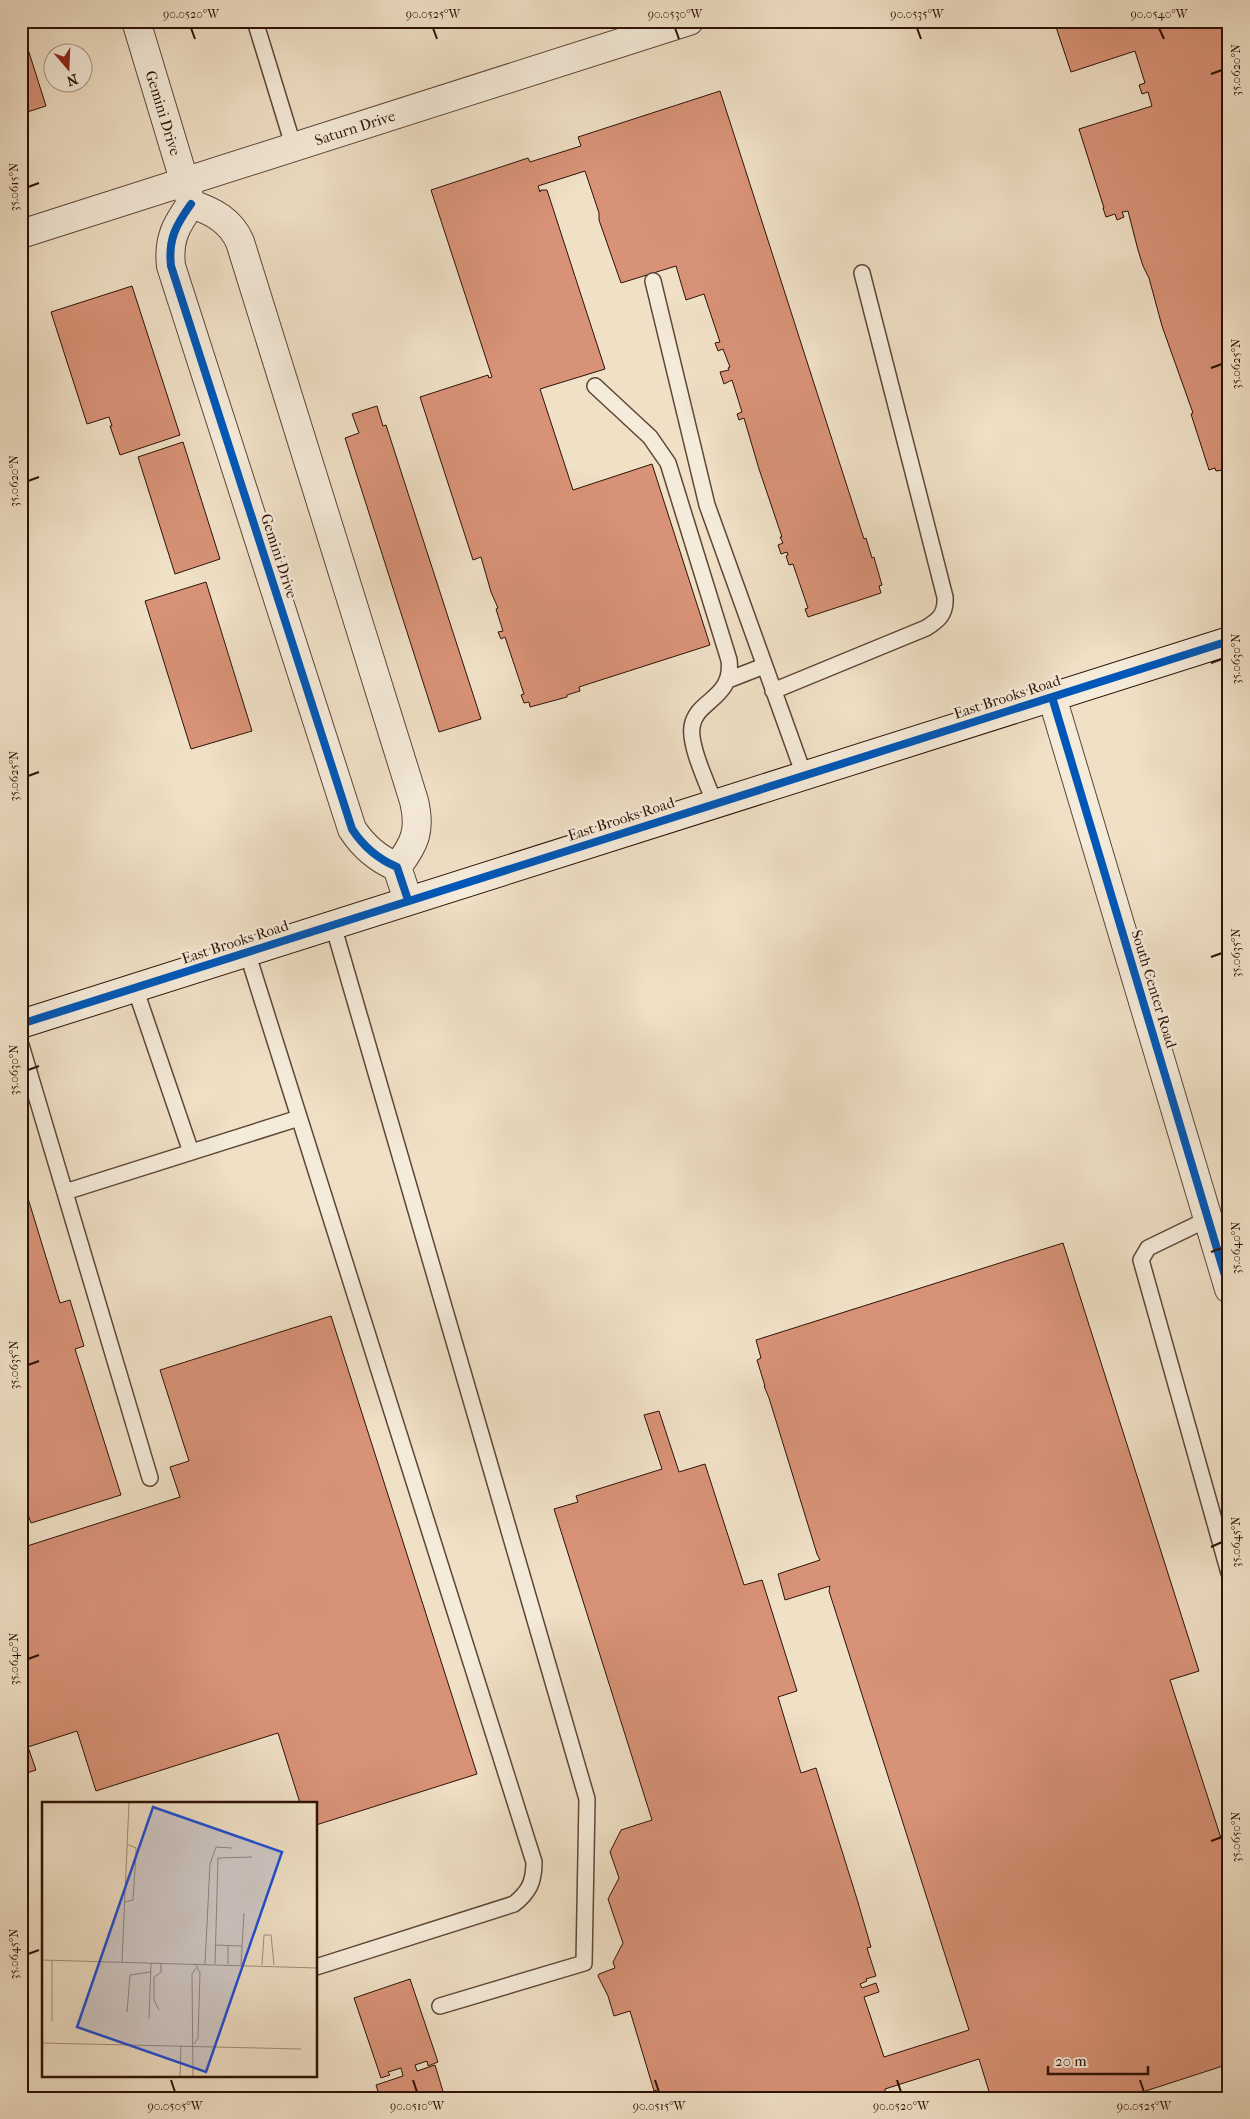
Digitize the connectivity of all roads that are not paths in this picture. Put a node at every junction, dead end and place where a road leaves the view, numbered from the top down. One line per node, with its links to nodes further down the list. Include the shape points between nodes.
1 (136, 21): 5 (street, Gemini Drive)
2 (255, 21): 4 (lane)
3 (689, 21): 4 (street, Saturn Drive)
4 (294, 148): 5 (street, Saturn Drive)
5 (188, 193): 6 (street, Saturn Drive); 17 (street, Gemini Drive, via 169,251 171,266 352,829 370,851); 17 (street, via 228,223 240,242 406,772 418,815 418,827 407,854)
6 (21, 234)
7 (862, 273): 13 (lane, via 945,597 944,613 926,628)
8 (653, 281): 11 (lane, via 707,505)
9 (595, 386): 12 (lane, via 650,436 668,463 729,660)
10 (1229, 641): 14 (street, East Brooks Road)
11 (764, 666): 12 (lane); 13 (lane)
12 (728, 680): 16 (lane, via 718,695 697,714 692,725 692,740)
13 (773, 691): 15 (lane)
14 (1052, 697): 15 (street, East Brooks Road); 27 (street, South Center Road)
15 (804, 775): 16 (street, East Brooks Road)
16 (715, 804): 18 (street, East Brooks Road)
17 (397, 866): 18 (street)
18 (408, 900): 19 (street, East Brooks Road)
19 (333, 925): 20 (street, East Brooks Road); 32 (lane, via 587,1799 584,1963)
20 (247, 952): 21 (street, East Brooks Road); 24 (lane)
21 (135, 988): 22 (street, East Brooks Road); 25 (lane)
22 (21, 1024)
23 (21, 1045): 26 (lane)
24 (299, 1118): 25 (lane); 31 (lane, via 534,1862 530,1888 514,1904)
25 (191, 1152): 26 (lane)
26 (65, 1192): 29 (lane)
27 (1208, 1219): 28 (street, South Center Road); 30 (lane, via 1148,1248 1141,1260)
28 (1229, 1289)
29 (150, 1478)
30 (1229, 1573)
31 (318, 1965)
32 (440, 2006)

